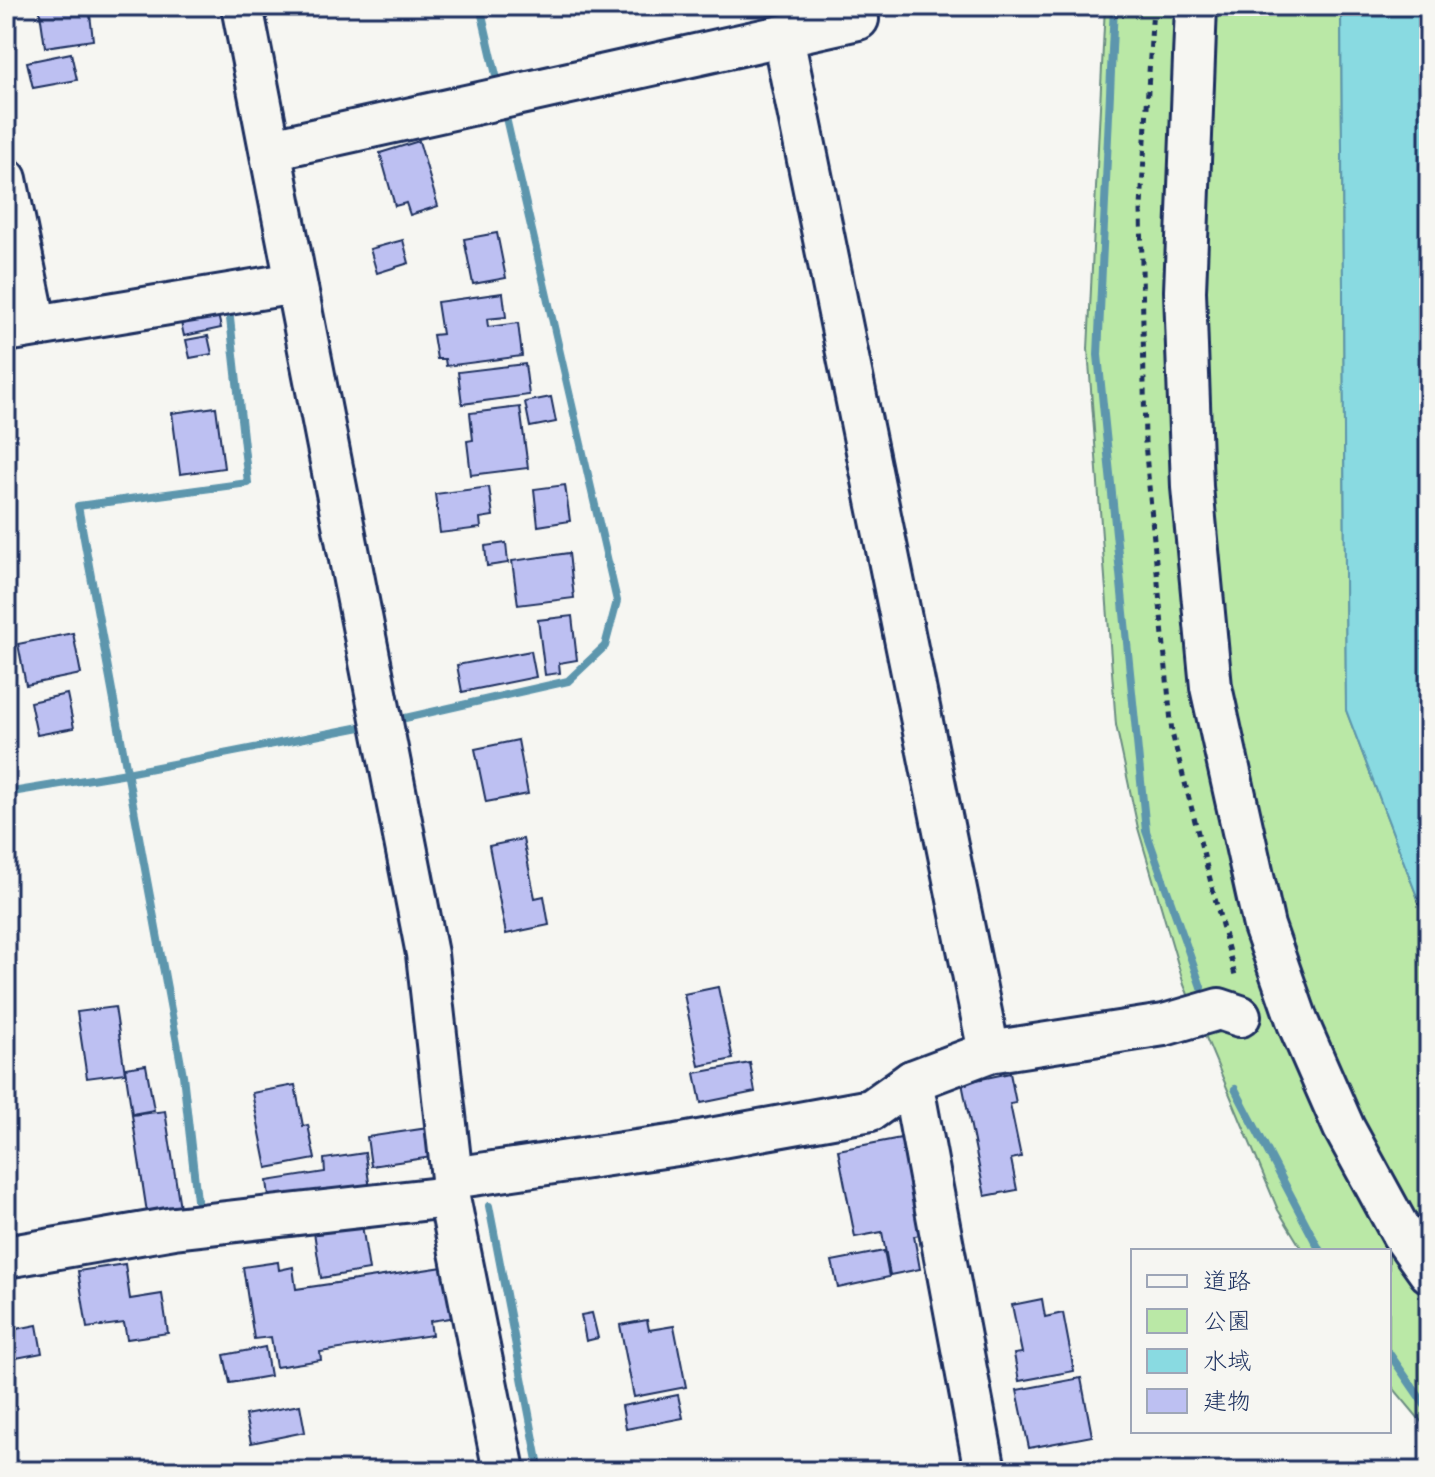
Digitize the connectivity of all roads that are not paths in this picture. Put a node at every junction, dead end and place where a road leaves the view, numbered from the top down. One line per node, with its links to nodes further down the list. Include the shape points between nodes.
1 (242, 6): 5 (street)
2 (855, 6): 4 (street, via 858,19)
3 (1196, 6): 14 (street, via 1185,291 1192,487 1211,687 1264,926 1298,1023 1344,1128)
4 (783, 37): 5 (street); 10 (street)
5 (272, 149): 7 (street)
6 (6, 179): 8 (street)
7 (295, 283): 8 (street); 12 (street, via 427,954)
8 (21, 328)
9 (1240, 1016): 10 (street, via 1219,1009 1164,1025)
10 (989, 1052): 11 (street)
11 (912, 1081): 12 (street, via 871,1110); 16 (street)
12 (450, 1188): 13 (street); 15 (street)
13 (6, 1257)
14 (1429, 1272)
15 (504, 1471)
16 (985, 1471)

